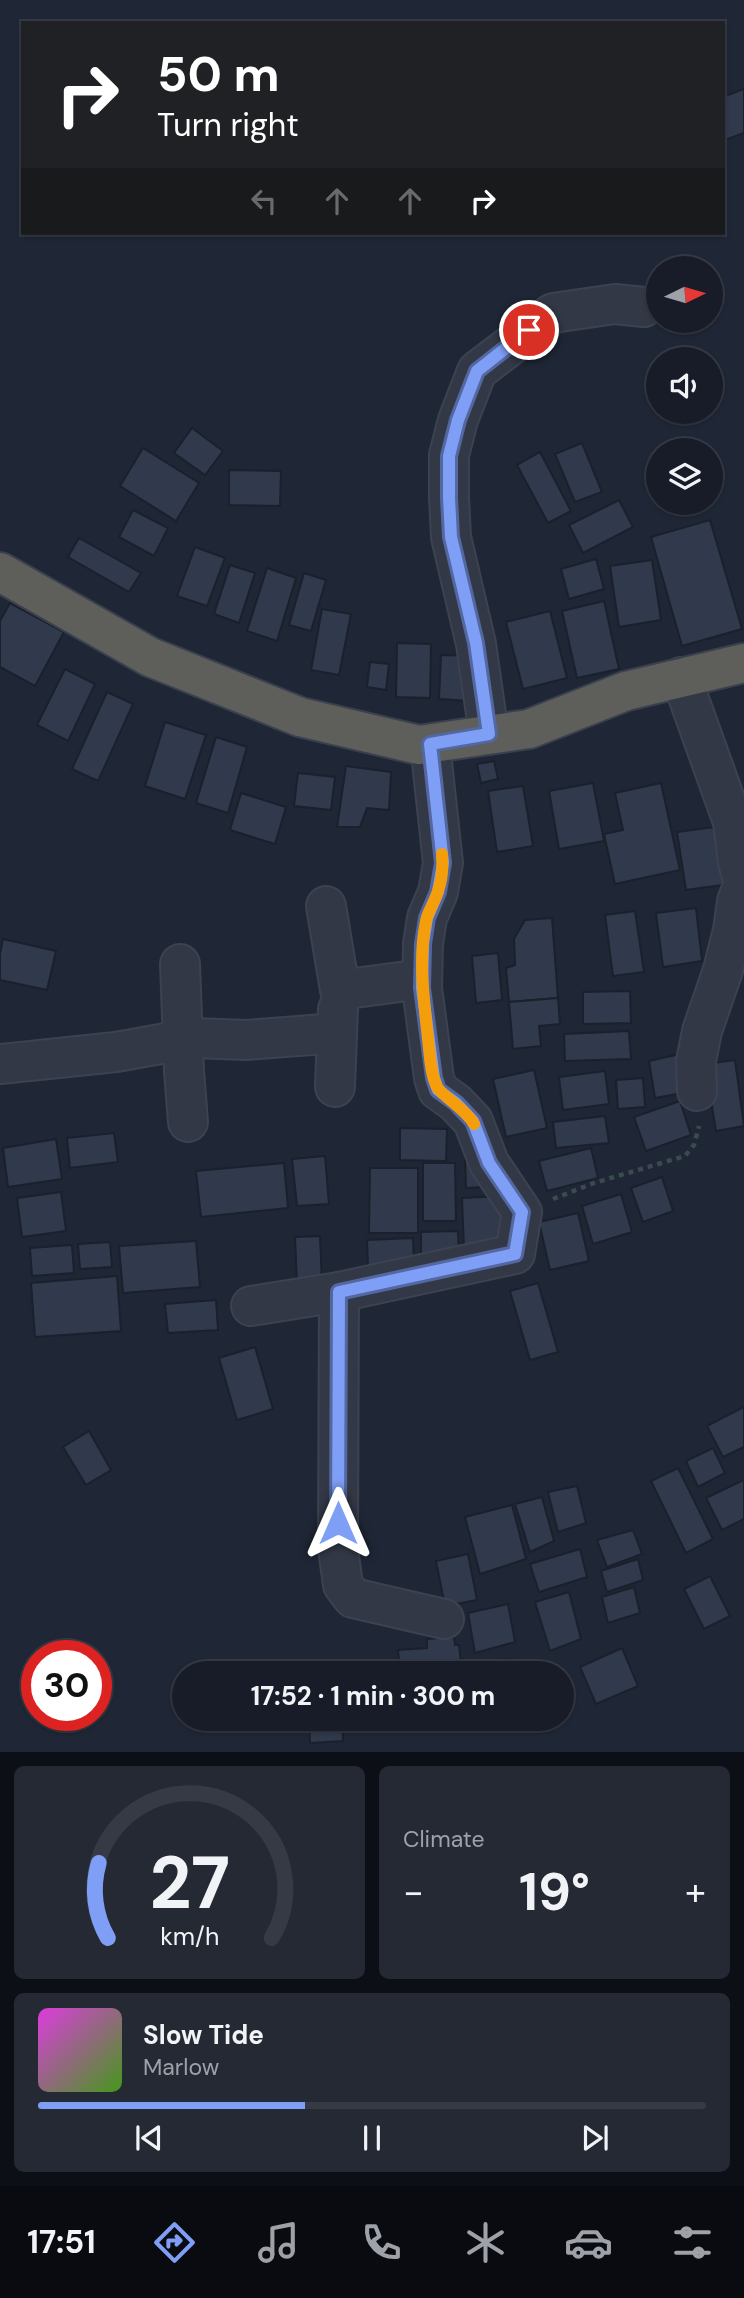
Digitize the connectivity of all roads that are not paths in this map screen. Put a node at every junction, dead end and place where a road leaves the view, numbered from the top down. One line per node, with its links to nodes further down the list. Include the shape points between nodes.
1 (643, 307): 5 (street, via 615,304 553,313 477,371 458,420 449,456 451,537 476,643)
2 (0, 572): 6 (highway, via 150,657 300,717)
3 (744, 663): 4 (highway)
4 (681, 677): 5 (highway, via 626,691 529,729); 15 (street, via 733,822 744,884 702,1031)
5 (489, 734): 6 (highway)
6 (430, 744): 9 (street, via 443,863 427,918)
7 (326, 906): 10 (street)
8 (180, 964): 12 (street)
9 (422, 979): 10 (street); 17 (street, via 438,1090 473,1121 489,1163 522,1212 515,1254)
10 (340, 990): 11 (street)
11 (337, 1033): 12 (street); 14 (street)
12 (184, 1040): 13 (street); 16 (street)
13 (0, 1064)
14 (335, 1087)
15 (697, 1091)
16 (188, 1122)
17 (339, 1292): 18 (street); 19 (street, via 338,1548 342,1585 353,1598)
18 (250, 1306)
19 (444, 1619)

